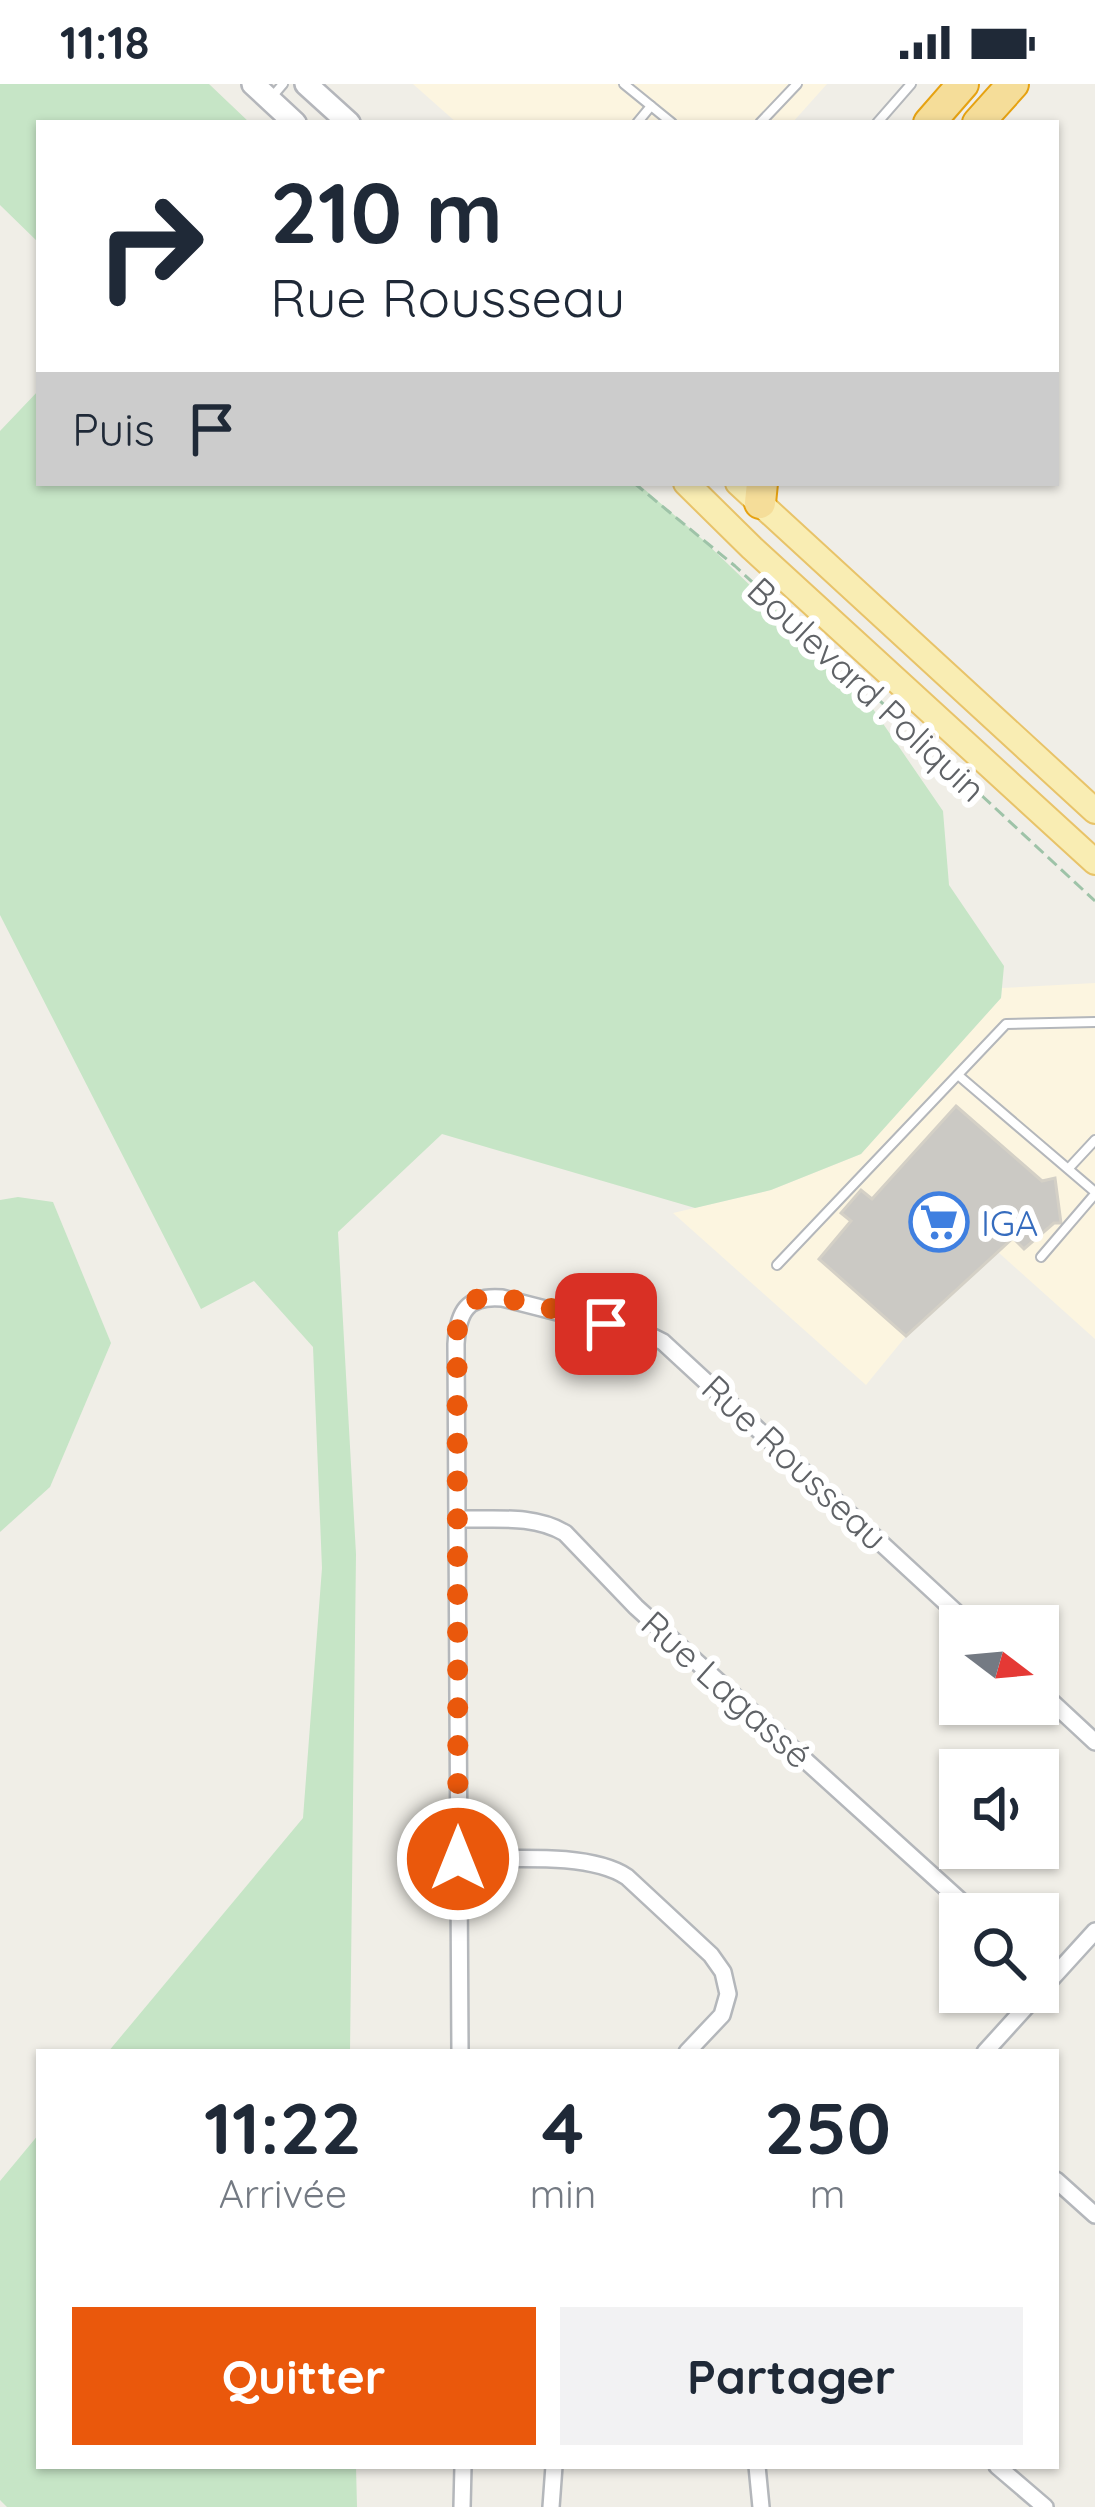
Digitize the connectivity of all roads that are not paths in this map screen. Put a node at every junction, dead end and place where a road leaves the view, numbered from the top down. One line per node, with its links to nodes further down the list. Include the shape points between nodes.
1 (306, 84): 10 (street)
2 (624, 84): 8 (lane)
3 (797, 84): 13 (lane)
4 (911, 84): 14 (lane)
5 (964, 84): 15 (highway)
6 (1013, 84): 16 (highway)
7 (264, 87): 9 (street)
8 (651, 106): 11 (lane); 12 (lane)
9 (292, 120)
10 (346, 120)
11 (639, 120)
12 (668, 120)
13 (763, 120)
14 (880, 120)
15 (932, 120)
16 (981, 120)
17 (689, 486): 20 (main road, Boulevard Poliquin)
18 (754, 490): 19 (main road, Boulevard Poliquin)
19 (1095, 811)
20 (1095, 862)
21 (1095, 1022): 22 (lane, via 1006,1024)
22 (958, 1076): 24 (lane); 27 (lane)
23 (1095, 1140): 24 (lane)
24 (1069, 1168): 25 (lane)
25 (1095, 1193): 26 (lane)
26 (1041, 1257)
27 (777, 1265)
28 (458, 1520): 29 (street, Rue Rousseau, via 457,1331 477,1298 502,1298 663,1342); 32 (street); 33 (street, Rue Lagassé, via 529,1520 565,1534)
29 (948, 1605)
30 (1059, 1708): 31 (street)
31 (1095, 1742)
32 (458, 1859): 37 (street); 38 (street, via 583,1861 626,1876 723,1972 722,2014)
33 (952, 1893)
34 (1095, 1931): 35 (street)
35 (1059, 1963)
36 (1015, 2013): 39 (street)
37 (460, 2049)
38 (690, 2049)
39 (987, 2049)
40 (1059, 2183): 41 (street)
41 (1095, 2215)
42 (463, 2469): 46 (street)
43 (554, 2469): 47 (street)
44 (757, 2469): 48 (street)
45 (1001, 2469): 49 (street)
46 (462, 2507)
47 (551, 2507)
48 (761, 2507)
49 (1045, 2507)

